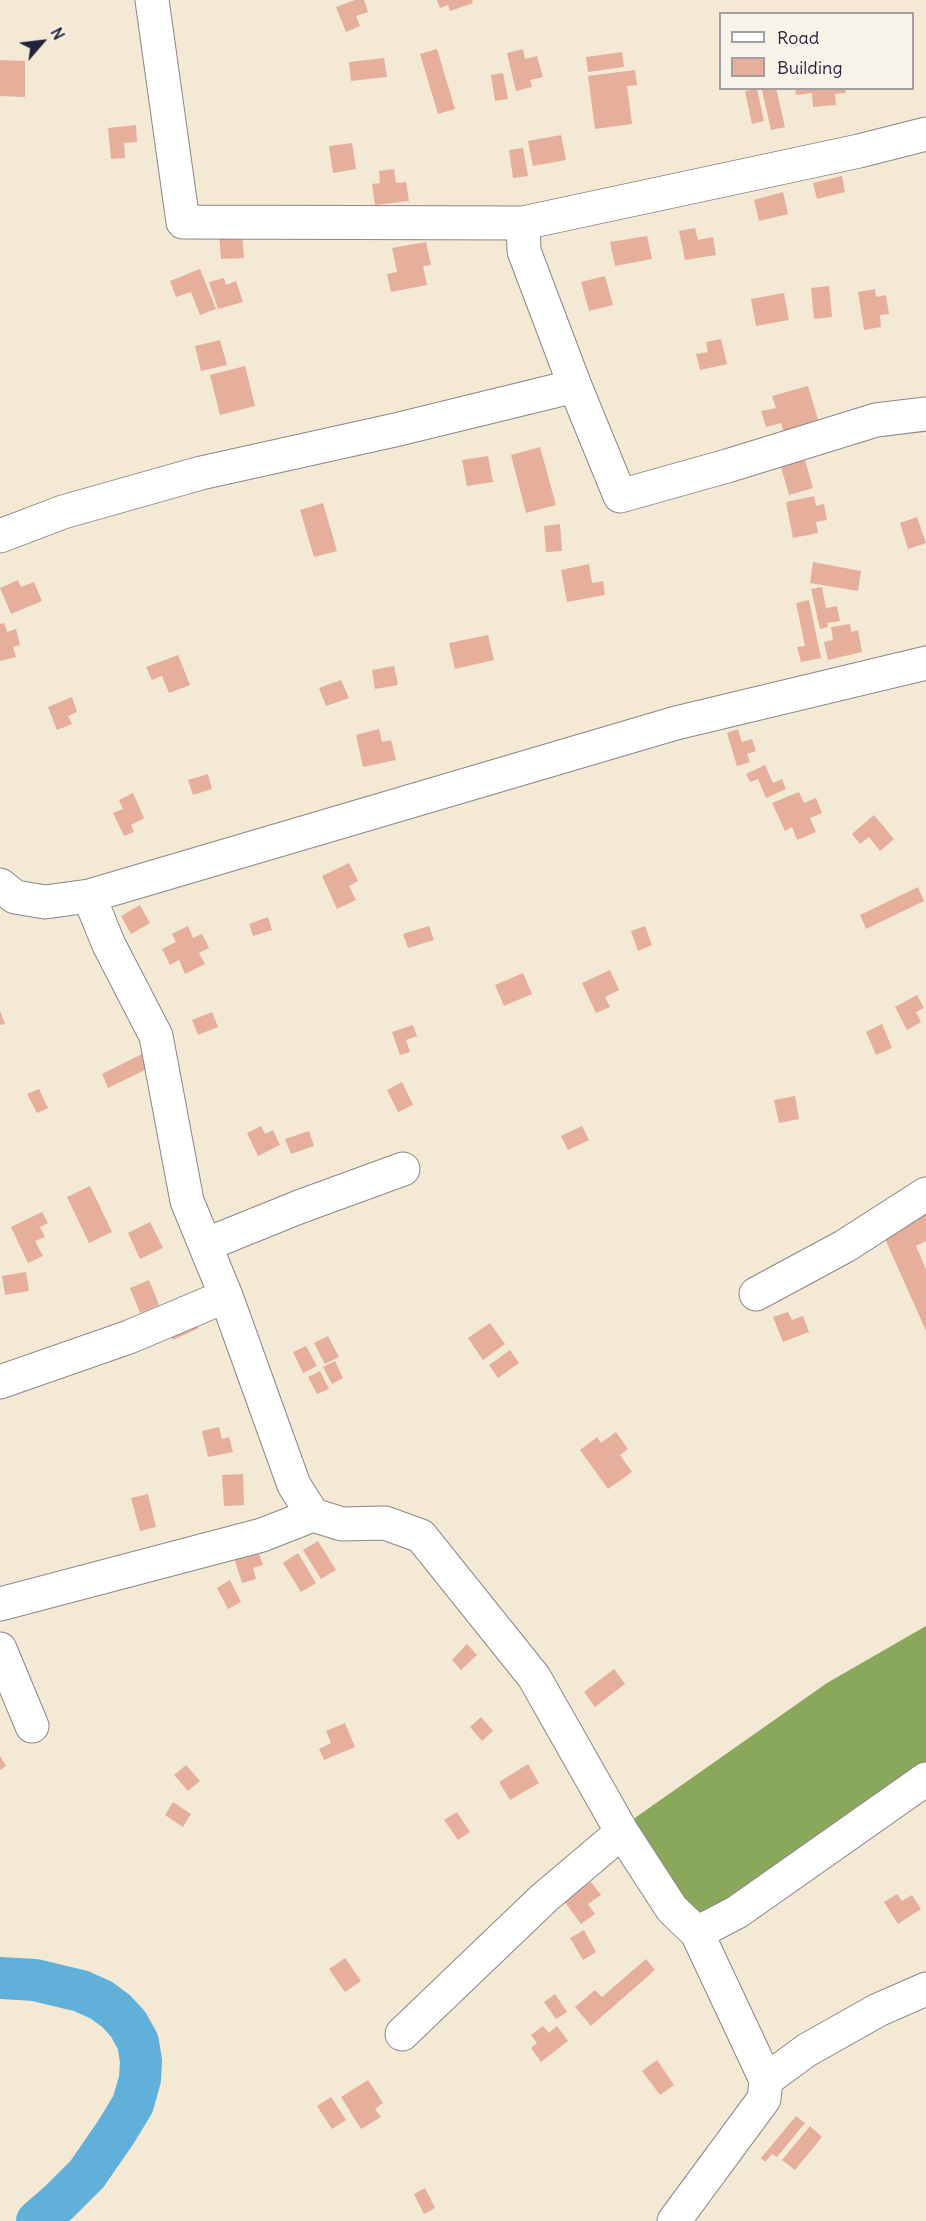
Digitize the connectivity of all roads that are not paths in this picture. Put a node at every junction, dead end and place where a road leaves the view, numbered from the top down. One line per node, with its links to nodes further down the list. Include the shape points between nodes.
1 (152, 0): 3 (street, via 183,222)
2 (926, 134): 3 (street)
3 (523, 223): 4 (street, via 524,251)
4 (575, 386): 5 (street, via 620,496 876,420); 6 (street, via 201,473 63,512)
5 (926, 414)
6 (0, 536)
7 (926, 663): 8 (street, via 676,723)
8 (89, 896): 9 (street, via 45,902); 12 (street, via 109,945 156,1036 187,1201)
9 (5, 900)
10 (403, 1169): 12 (street)
11 (926, 1194): 13 (street, via 845,1246)
12 (205, 1245): 14 (street)
13 (756, 1294)
14 (226, 1296): 15 (street, via 129,1337); 16 (street, via 294,1485)
15 (0, 1382)
16 (313, 1515): 17 (street, via 262,1535); 21 (street, via 342,1524 385,1523 421,1536 534,1677)
17 (0, 1604)
18 (0, 1649): 19 (street)
19 (32, 1726)
20 (926, 1779): 22 (street, via 737,1912)
21 (622, 1832): 22 (street, via 672,1910); 24 (street, via 544,1898)
22 (697, 1934): 25 (street)
23 (926, 1989): 25 (street, via 878,2010 807,2050)
24 (402, 2034)
25 (766, 2080): 26 (street, via 764,2099)
26 (674, 2221)

